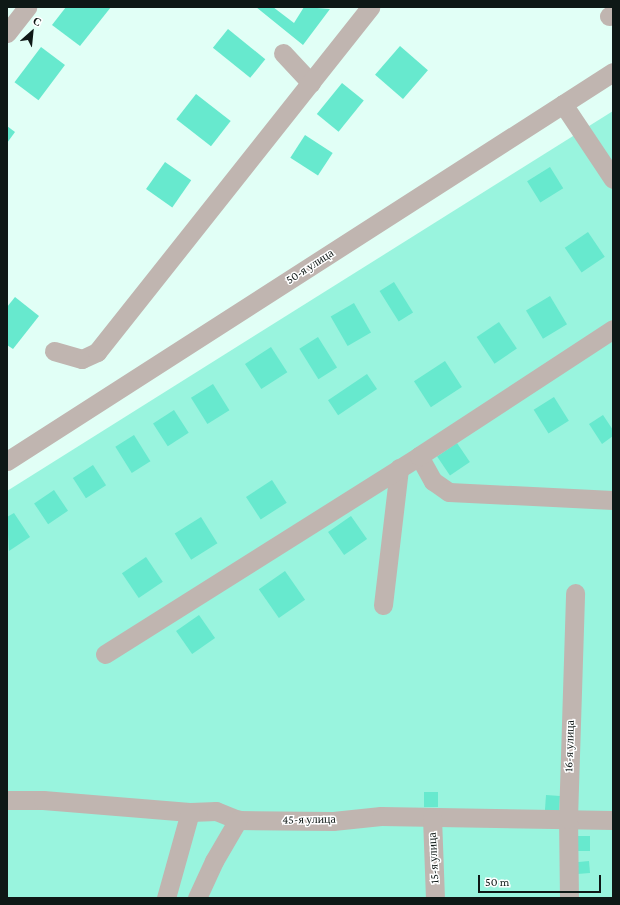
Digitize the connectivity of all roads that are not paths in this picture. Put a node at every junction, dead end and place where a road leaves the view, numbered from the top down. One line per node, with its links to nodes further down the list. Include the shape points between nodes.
1 (27, 7): 3 (street)
2 (370, 7): 6 (street)
3 (7, 33)
4 (283, 53): 6 (street)
5 (613, 72): 7 (street, 50-я улица)
6 (311, 83): 10 (street, via 97,352 82,359)
7 (563, 104): 8 (street); 12 (street, 50-я улица)
8 (613, 179)
9 (613, 329): 11 (street)
10 (54, 351)
11 (419, 456): 13 (street); 14 (street, via 433,481 449,492)
12 (7, 461)
13 (399, 468): 16 (street); 17 (street)
14 (613, 500)
15 (575, 593): 21 (street, 16-я улица)
16 (383, 605)
17 (105, 654)
18 (7, 800): 19 (street, 45-я улица, via 43,800)
19 (190, 812): 22 (street, 45-я улица, via 216,811); 24 (street)
20 (432, 817): 21 (street, 45-я улица); 22 (street, 45-я улица, via 381,816 333,821); 26 (street, 15-я улица)
21 (568, 819): 23 (street, 45-я улица); 27 (street, 16-я улица)
22 (238, 820): 25 (street, via 214,861)
23 (613, 820)
24 (166, 898)
25 (197, 898)
26 (435, 898)
27 (569, 898)

